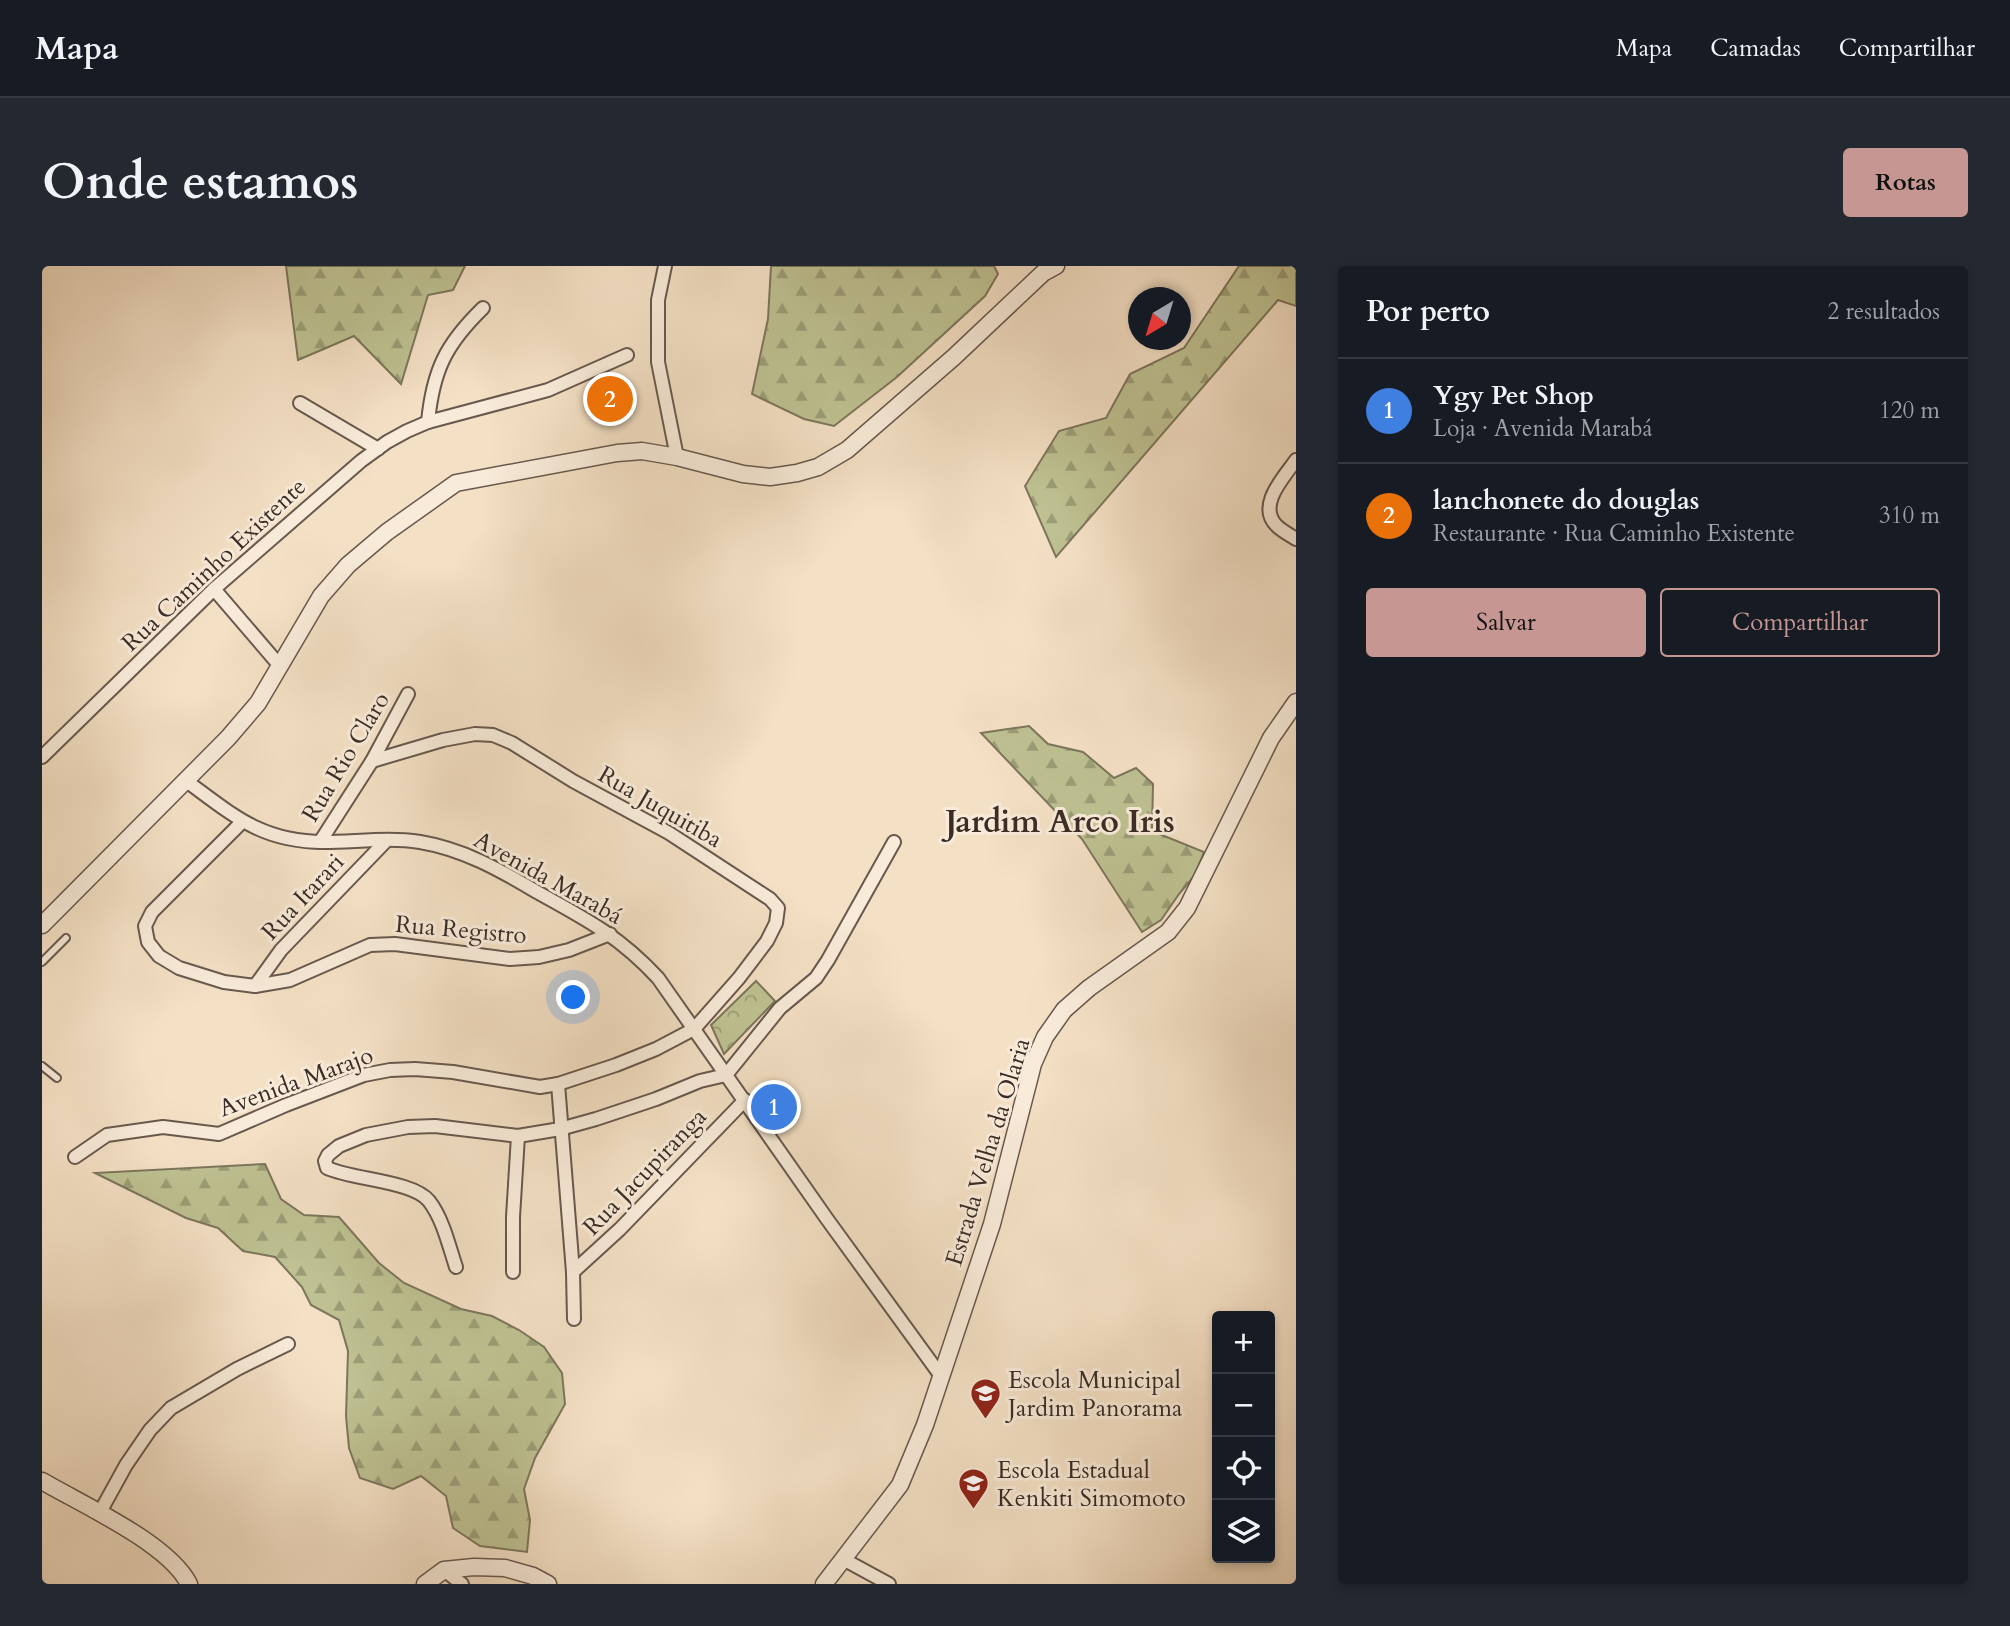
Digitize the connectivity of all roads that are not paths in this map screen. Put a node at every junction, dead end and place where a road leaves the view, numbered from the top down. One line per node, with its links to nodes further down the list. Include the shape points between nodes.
1 (665, 266): 8 (street, via 657,300 658,362)
2 (1056, 266): 8 (street, via 847,450 818,467 770,477)
3 (483, 307): 6 (street, via 448,347 433,386)
4 (627, 355): 6 (street, Rua Caminho Existente, via 548,390)
5 (300, 403): 7 (street)
6 (428, 422): 7 (street, Rua Caminho Existente)
7 (378, 449): 11 (street, Rua Caminho Existente)
8 (677, 457): 12 (street, via 642,451 617,453 456,483 348,565 321,596)
9 (1296, 460): 10 (street, via 1270,501 1272,520)
10 (1296, 539)
11 (214, 589): 12 (street); 15 (street, Rua Caminho Existente)
12 (280, 666): 17 (street, via 258,703)
13 (408, 694): 16 (street, Rua Rio Claro)
14 (1296, 702): 41 (street, Estrada Velha da Olaria, via 1271,738 1187,908 1168,932 1064,1010 1045,1037 1033,1064 992,1224)
15 (42, 757)
16 (372, 761): 20 (street, Rua Rio Claro); 27 (street, Rua Juquitiba, via 443,740 493,735 670,833 770,899 778,916 767,941)
17 (186, 780): 18 (street, Avenida Marabá); 22 (street)
18 (242, 822): 20 (street, Avenida Marabá, via 271,835); 26 (street, Rua Registro, via 152,912 145,926 148,942 159,956 179,968)
19 (386, 841): 20 (street, Avenida Marabá); 23 (street, Avenida Marabá, via 448,848 486,863); 26 (street, Rua Itarari, via 281,950)
20 (320, 842)
21 (894, 842): 29 (street, via 816,978 780,1008)
22 (42, 925)
23 (610, 934): 26 (street, Rua Registro, via 569,950 510,959 370,945 290,980); 27 (street, Avenida Marabá, via 658,978)
24 (66, 938): 25 (lane)
25 (42, 962)
26 (255, 986)
27 (694, 1029): 29 (street, Avenida Marabá); 31 (street, Avenida Marajo, via 656,1049)
28 (42, 1066): 30 (lane)
29 (726, 1075): 32 (street, Avenida Marabá); 33 (street)
30 (57, 1078)
31 (558, 1084): 33 (street); 35 (street, Avenida Marajo, via 540,1087 453,1072 390,1070 365,1075 219,1134 163,1127 107,1135)
32 (745, 1100): 38 (street, Rua Jacupiranga); 41 (street, Avenida Marabá)
33 (561, 1129): 34 (street); 38 (street)
34 (518, 1136): 36 (street, via 408,1127 339,1146 325,1161 327,1168 421,1194 439,1219); 37 (street)
35 (75, 1157)
36 (456, 1267)
37 (513, 1272)
38 (573, 1272): 39 (street)
39 (574, 1319)
40 (288, 1344): 43 (street, via 171,1408 126,1465)
41 (941, 1376): 44 (street, Estrada Velha da Olaria, via 900,1485)
42 (42, 1481): 43 (street)
43 (99, 1514): 46 (street, via 166,1554)
44 (843, 1559): 50 (street, Estrada Velha da Olaria); 51 (street)
45 (444, 1570): 47 (street); 48 (street); 49 (street, via 505,1568)
46 (189, 1584)
47 (425, 1584)
48 (462, 1584)
49 (548, 1584)
50 (824, 1584)
51 (889, 1584)

